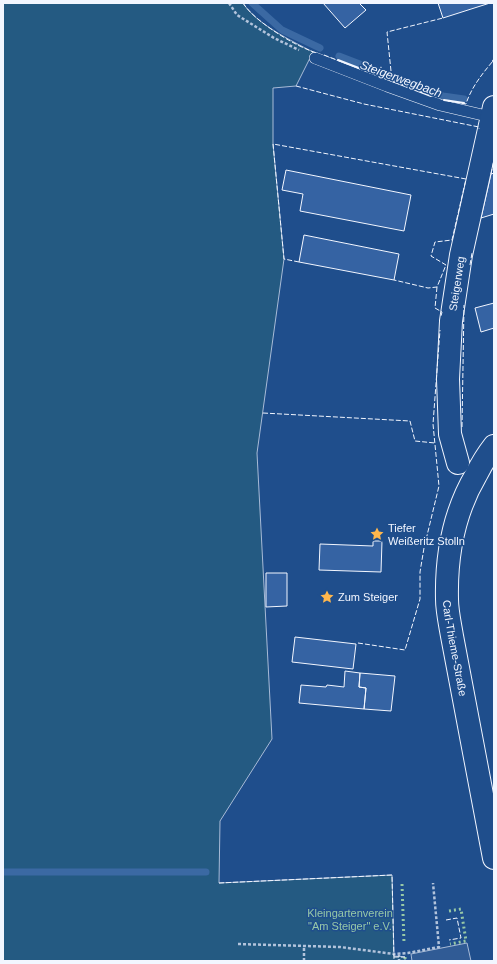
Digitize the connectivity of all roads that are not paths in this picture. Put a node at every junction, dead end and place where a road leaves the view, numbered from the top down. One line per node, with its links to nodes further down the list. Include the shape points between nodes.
1 (315, 58): 2 (lane, via 440,105)
2 (492, 112): 4 (main road, Steigerweg, via 461,255 451,321 448,379 450,434)
3 (494, 446): 5 (main road, Carl-Thieme-Straße)
4 (458, 463): 5 (lane)
5 (467, 489): 6 (main road, Carl-Thieme-Straße, via 456,517 447,561 447,601)
6 (494, 858)

